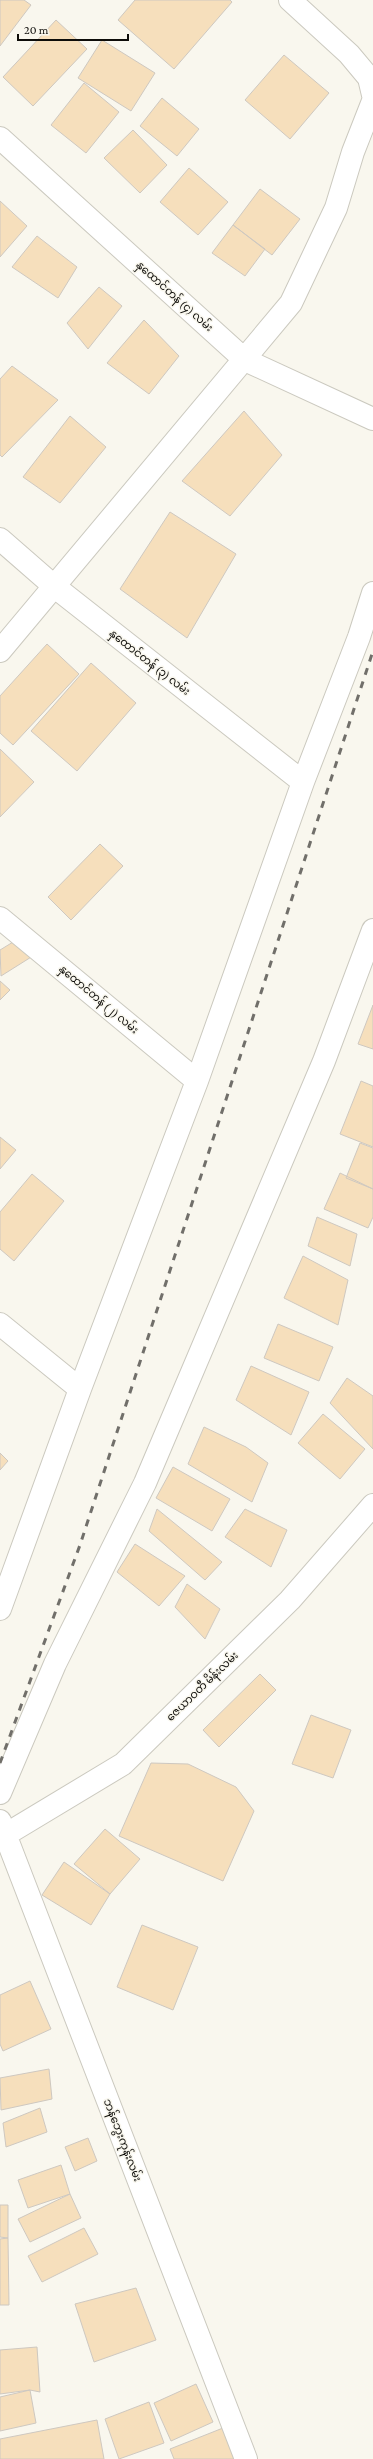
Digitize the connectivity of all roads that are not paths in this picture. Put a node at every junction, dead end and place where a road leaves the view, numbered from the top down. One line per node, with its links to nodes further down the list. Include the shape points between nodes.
1 (290, 0): 2 (street, via 349,54 369,78)
2 (373, 95)
3 (373, 100): 5 (street, via 353,152 336,208 291,303)
4 (0, 138): 5 (street, နှထောင်တန် (၄) လမ်း)
5 (245, 360): 6 (street, နှထောင်တန် (၄) လမ်း); 8 (street)
6 (373, 419)
7 (0, 539): 8 (street, နှထောင်တန် (၃) လမ်း)
8 (55, 587): 10 (street); 11 (street, နှထောင်တန် (၃) လမ်း)
9 (373, 593): 11 (street, via 359,638)
10 (0, 650)
11 (303, 782): 14 (street)
12 (0, 918): 14 (street, နှထောင်တန် (၂) လမ်း)
13 (373, 930): 19 (street, via 324,1062 145,1483 55,1664)
14 (197, 1081): 16 (street)
15 (0, 1324): 16 (street)
16 (80, 1389): 18 (street)
17 (373, 1505): 20 (street, ဇေယာဝတီ မိန်းလမ်း, via 290,1600 123,1764)
18 (0, 1609)
19 (0, 1793)
20 (3, 1828): 21 (street, ဘန်ဘွေးကုန်းလမ်း)
21 (246, 2459)

